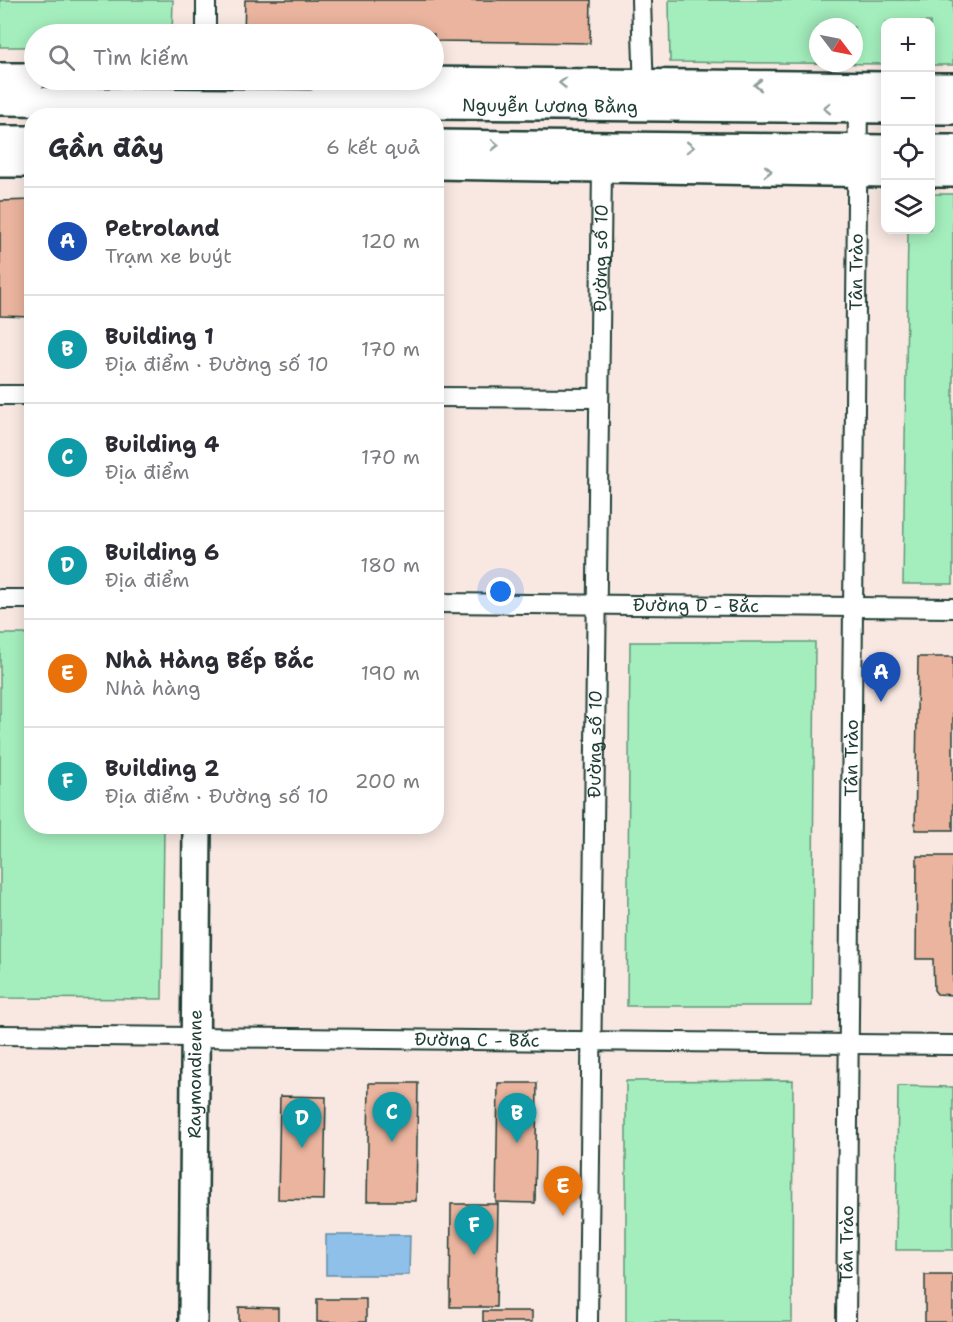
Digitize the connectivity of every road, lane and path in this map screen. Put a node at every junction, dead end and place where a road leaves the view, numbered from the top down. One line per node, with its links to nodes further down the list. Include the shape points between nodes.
1 (206, 0): 3 (street)
2 (641, 0): 10 (street)
3 (206, 24)
4 (0, 77): 5 (main road)
5 (24, 77)
6 (444, 85): 10 (main road, Nguyễn Lương Bằng, one-way to 6)
7 (935, 87): 8 (main road)
8 (953, 87)
9 (881, 88): 11 (main road, Nguyễn Lương Bằng)
10 (644, 94): 11 (main road, Nguyễn Lương Bằng, one-way to 10); 12 (main road, Nguyễn Lương Bằng)
11 (858, 97): 14 (main road, Nguyễn Lương Bằng); 23 (street, Tân Trào)
12 (205, 99): 13 (main road, Nguyễn Lương Bằng)
13 (0, 101)
14 (881, 107)
15 (935, 110): 16 (main road)
16 (953, 110)
17 (0, 140): 18 (main road)
18 (24, 140)
19 (444, 144): 23 (main road, one-way to 23)
20 (935, 149): 21 (main road)
21 (953, 149)
22 (881, 150): 23 (main road)
23 (857, 161): 27 (main road, one-way to 23); 28 (main road); 39 (street, Tân Trào)
24 (0, 163): 25 (main road)
25 (24, 163)
26 (444, 165): 27 (main road)
27 (602, 168): 34 (street, Đường số 10)
28 (881, 171)
29 (935, 173): 30 (main road)
30 (953, 173)
31 (0, 395): 32 (street)
32 (24, 395)
33 (444, 397): 34 (street)
34 (599, 398): 38 (street, Đường số 10)
35 (0, 599): 36 (street)
36 (24, 599)
37 (444, 603): 38 (street, Đường D - Bắc)
38 (596, 605): 39 (street, Đường D - Bắc); 44 (street, Đường số 10)
39 (853, 608): 40 (street, Đường D - Bắc); 46 (street, Tân Trào)
40 (953, 608)
41 (198, 834): 43 (main road, Raymondienne)
42 (0, 1035): 43 (street, Đường C - Bắc)
43 (195, 1035): 44 (street, Đường C - Bắc); 47 (main road, Raymondienne)
44 (591, 1041): 46 (street, Đường C - Bắc); 48 (street, Đường số 10)
45 (953, 1045): 46 (street, Đường C - Bắc)
46 (849, 1046): 49 (street, Tân Trào)
47 (193, 1322)
48 (588, 1322)
49 (846, 1322)

